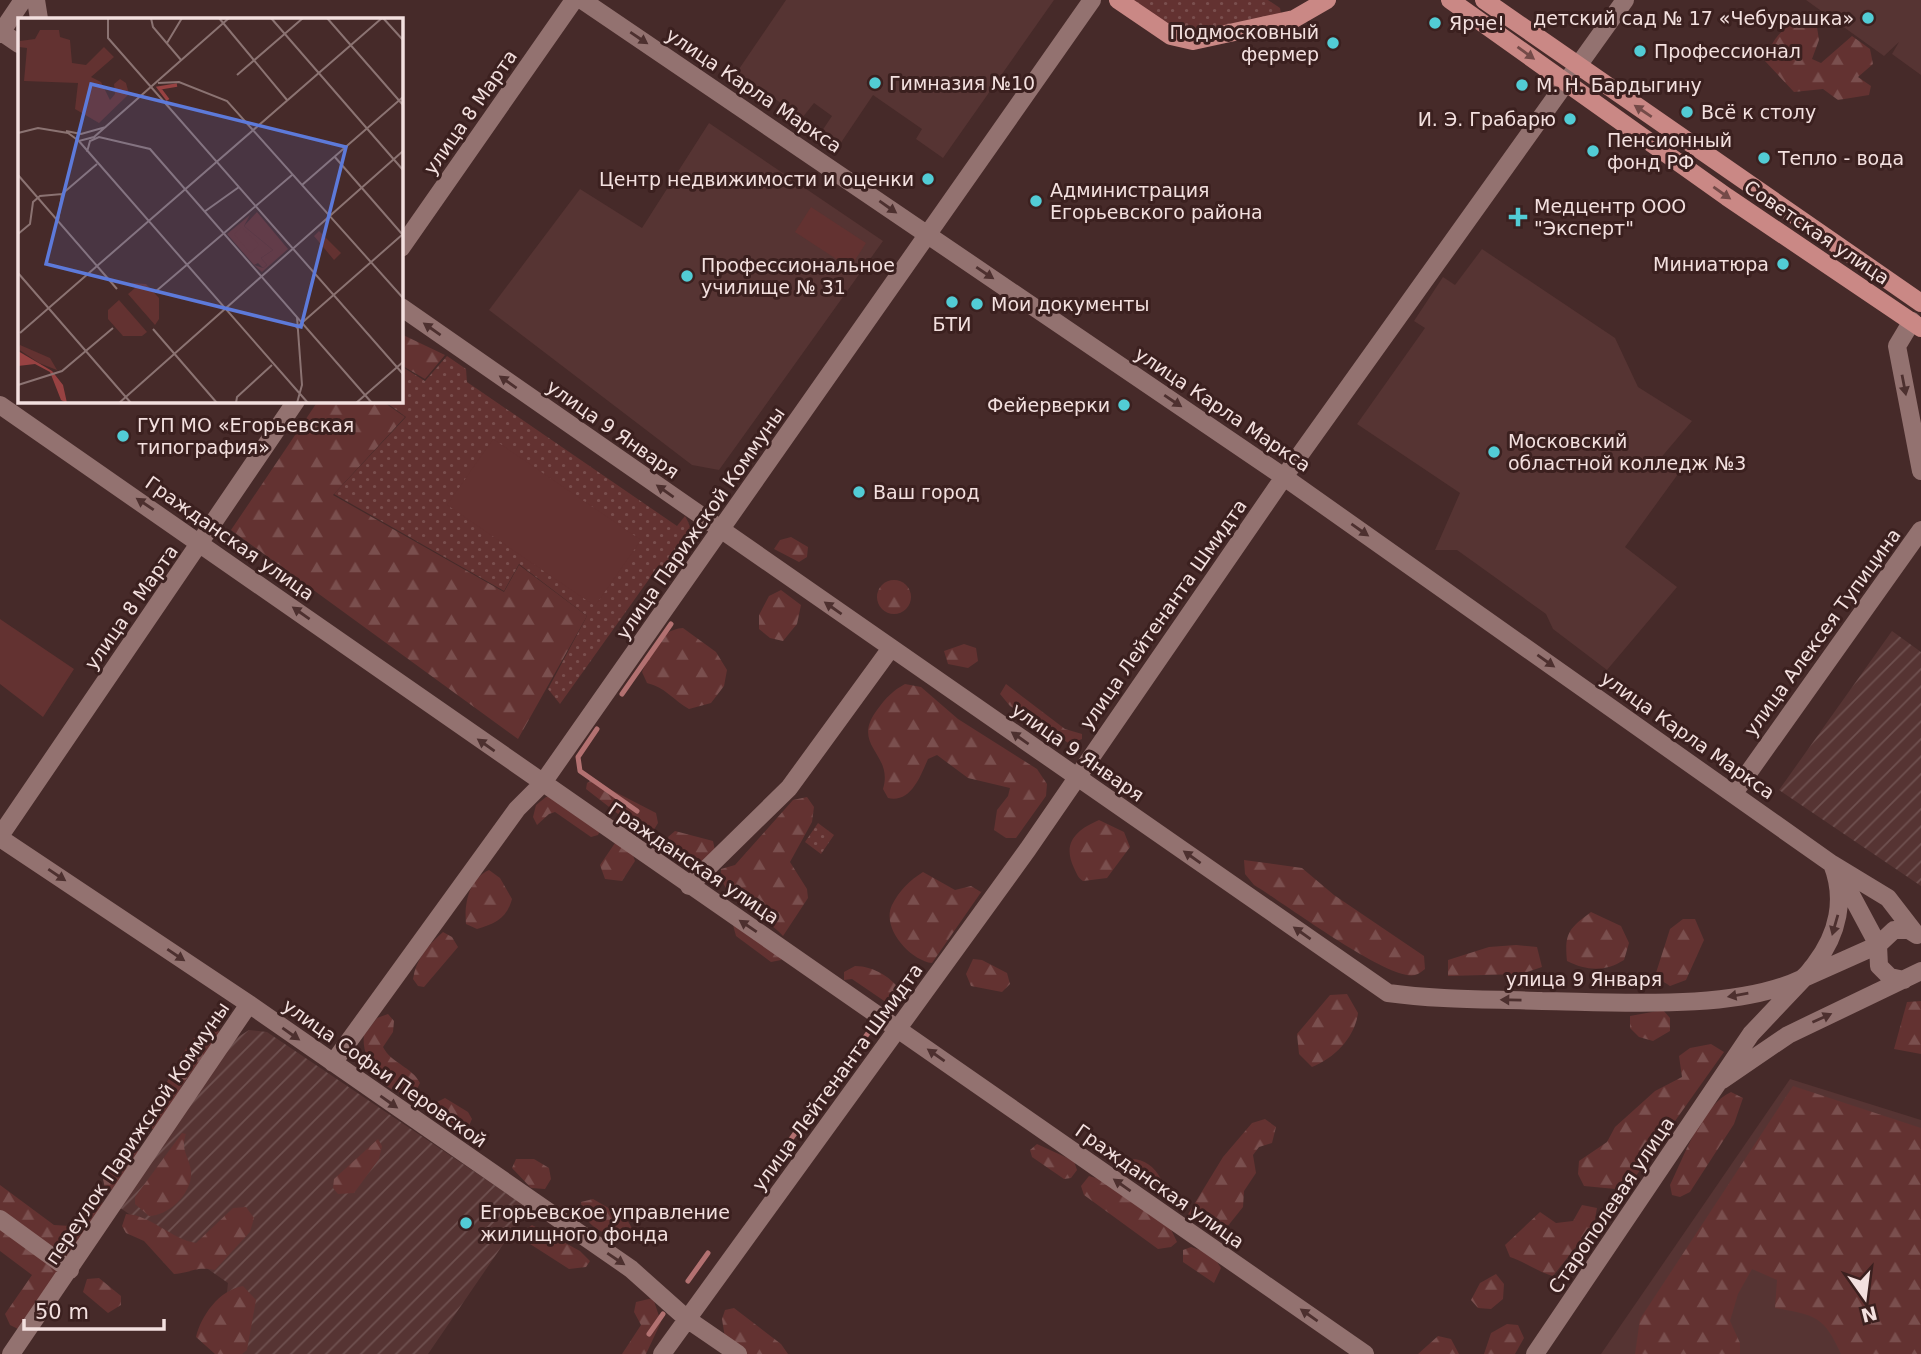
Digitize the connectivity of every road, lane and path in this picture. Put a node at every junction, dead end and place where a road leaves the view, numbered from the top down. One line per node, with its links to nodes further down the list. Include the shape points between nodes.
1 (23, 0): 12 (street)
2 (36, 0): 11 (street)
3 (574, 0): 17 (street, улица 8 Марта)
4 (582, 0): 16 (street, улица Карла Маркса, one-way to 16)
5 (1092, 0): 16 (street, улица Парижской Коммуны)
6 (1118, 0): 7 (main road, via 1171,36 1193,41 1294,19)
7 (1327, 0)
8 (1450, 0): 15 (main road, Советская улица, one-way to 15)
9 (1484, 0): 14 (main road, Советская улица)
10 (1625, 0): 14 (street, улица Лейтенанта Шмидта)
11 (39, 18)
12 (0, 32): 13 (street)
13 (18, 43)
14 (1579, 66): 15 (street, улица Лейтенанта Шмидта); 18 (main road, Советская улица, one-way to 14)
15 (1566, 83): 20 (main road, Советская улица, one-way to 20); 24 (street, улица Лейтенанта Шмидта)
16 (928, 234): 24 (street, улица Карла Маркса, one-way to 24); 25 (street, улица Парижской Коммуны)
17 (402, 247)
18 (1921, 303)
19 (402, 308): 25 (street, улица 9 Января, one-way to 19)
20 (1916, 324): 23 (street, one-way to 23, via 1897,346)
21 (295, 402): 27 (street, улица 8 Марта)
22 (0, 405): 27 (street, Гражданская улица, one-way to 22)
23 (1921, 471)
24 (1284, 477): 29 (street, улица Лейтенанта Шмидта); 31 (street, улица Карла Маркса, one-way to 31)
25 (721, 530): 28 (street, улица 9 Января, one-way to 25); 30 (street, улица Парижской Коммуны)
26 (1921, 530): 31 (street, улица Алексея Тупицина)
27 (201, 543): 30 (street, Гражданская улица, one-way to 27); 32 (street, улица 8 Марта)
28 (891, 648): 29 (street, улица 9 Января, one-way to 28); 34 (street, via 789,788)
29 (1076, 776): 38 (street, улица 9 Января, one-way to 29, via 1768,990 1688,1000 1424,998 1388,993); 40 (street, улица Лейтенанта Шмидта)
30 (542, 784): 34 (street, Гражданская улица); 41 (street, улица Парижской Коммуны, via 517,809)
31 (1734, 793): 33 (street, улица Карла Маркса)
32 (0, 837): 39 (street, улица Софьи Перовской, one-way to 39)
33 (1832, 864): 35 (street, улица Карла Маркса, via 1888,898); 36 (street); 38 (street, one-way to 38, via 1839,889 1836,925 1828,946)
34 (689, 886): 40 (street, Гражданская улица, one-way to 34)
35 (1918, 935): 36 (street, улица 9 Января, via 1894,930)
36 (1878, 945): 37 (street, via 1879,966 1890,977); 38 (street, улица 9 Января)
37 (1914, 977): 42 (street, one-way to 37, via 1788,1035)
38 (1804, 978): 42 (street, via 1745,1042)
39 (249, 1004): 41 (street, улица Софьи Перовской, one-way to 41); 44 (street, переулок Парижской Коммуны)
40 (897, 1029): 45 (street, улица Лейтенанта Шмидта); 49 (street, Гражданская улица, one-way to 40)
41 (332, 1063): 45 (street, улица Софьи Перовской, one-way to 45, via 631,1269)
42 (1723, 1080): 50 (street, Старополевая улица)
43 (0, 1219): 44 (street)
44 (70, 1270): 46 (street, переулок Парижской Коммуны)
45 (687, 1319): 47 (street, улица Лейтенанта Шмидта); 48 (street, улица Софьи Перовской)
46 (11, 1354)
47 (662, 1354)
48 (738, 1354)
49 (1365, 1354)
50 (1535, 1354)

